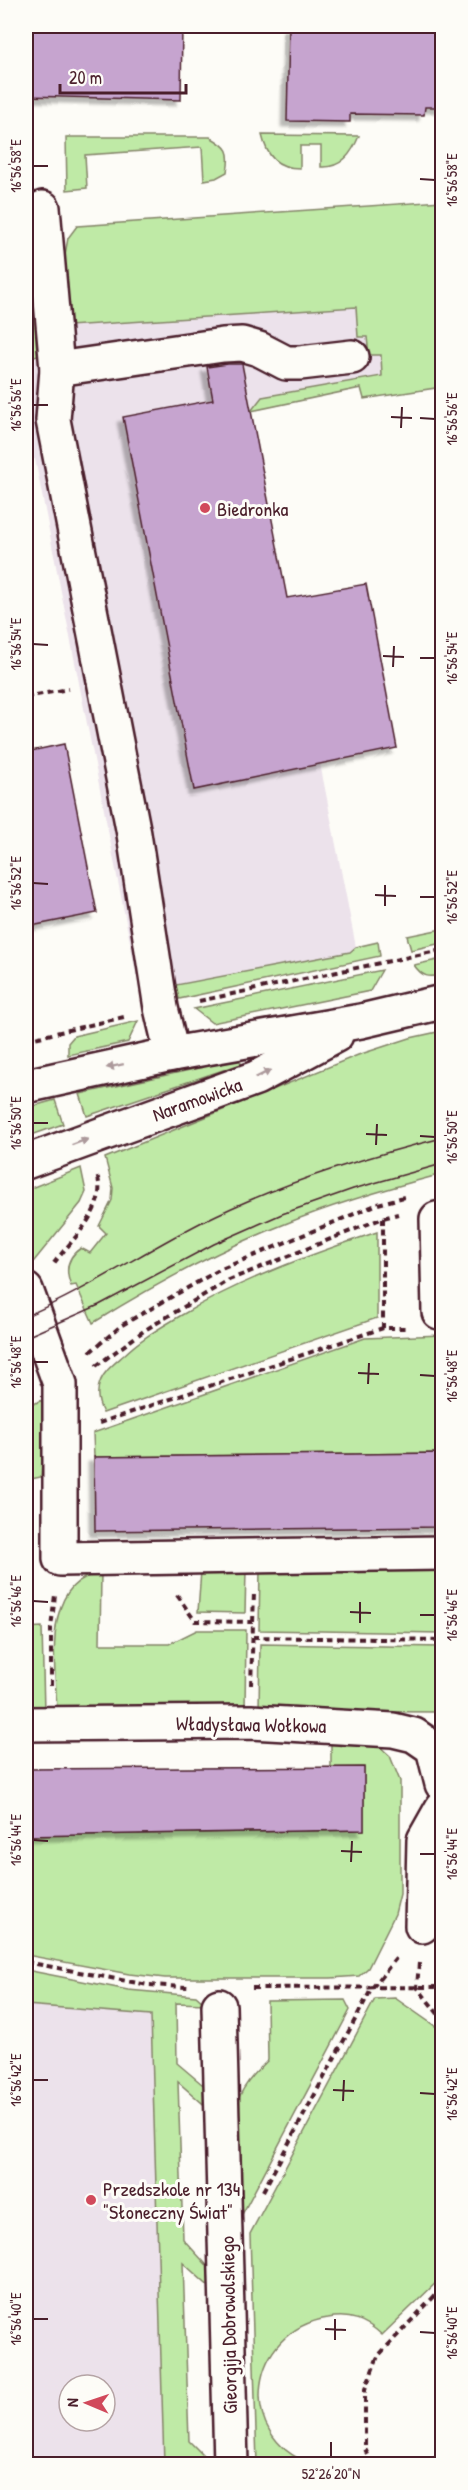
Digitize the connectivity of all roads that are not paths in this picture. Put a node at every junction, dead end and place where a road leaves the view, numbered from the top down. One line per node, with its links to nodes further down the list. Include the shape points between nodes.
1 (43, 208): 3 (street)
2 (352, 357): 3 (street, via 286,363 242,344)
3 (57, 369): 6 (street, via 53,420 134,834 161,1008)
4 (442, 1002): 5 (street, Naramowicka)
5 (361, 1021): 6 (street, Naramowicka); 8 (street, Naramowicka, one-way to 5, via 256,1078)
6 (172, 1053): 7 (street, Naramowicka, one-way to 7)
7 (26, 1086)
8 (26, 1162)
9 (442, 1218): 11 (street, via 437,1219)
10 (37, 1279): 12 (street, via 60,1384 60,1559)
11 (442, 1312)
12 (442, 1553)
13 (26, 1724): 14 (street, Władysława Wołkowa, via 251,1722 393,1730 414,1735 434,1748)
14 (442, 1784)
15 (442, 1808): 16 (street, via 424,1840)
16 (422, 1926)
17 (230, 1997): 18 (street, Gieorgija Dobrowolskiego)
18 (231, 2464)

